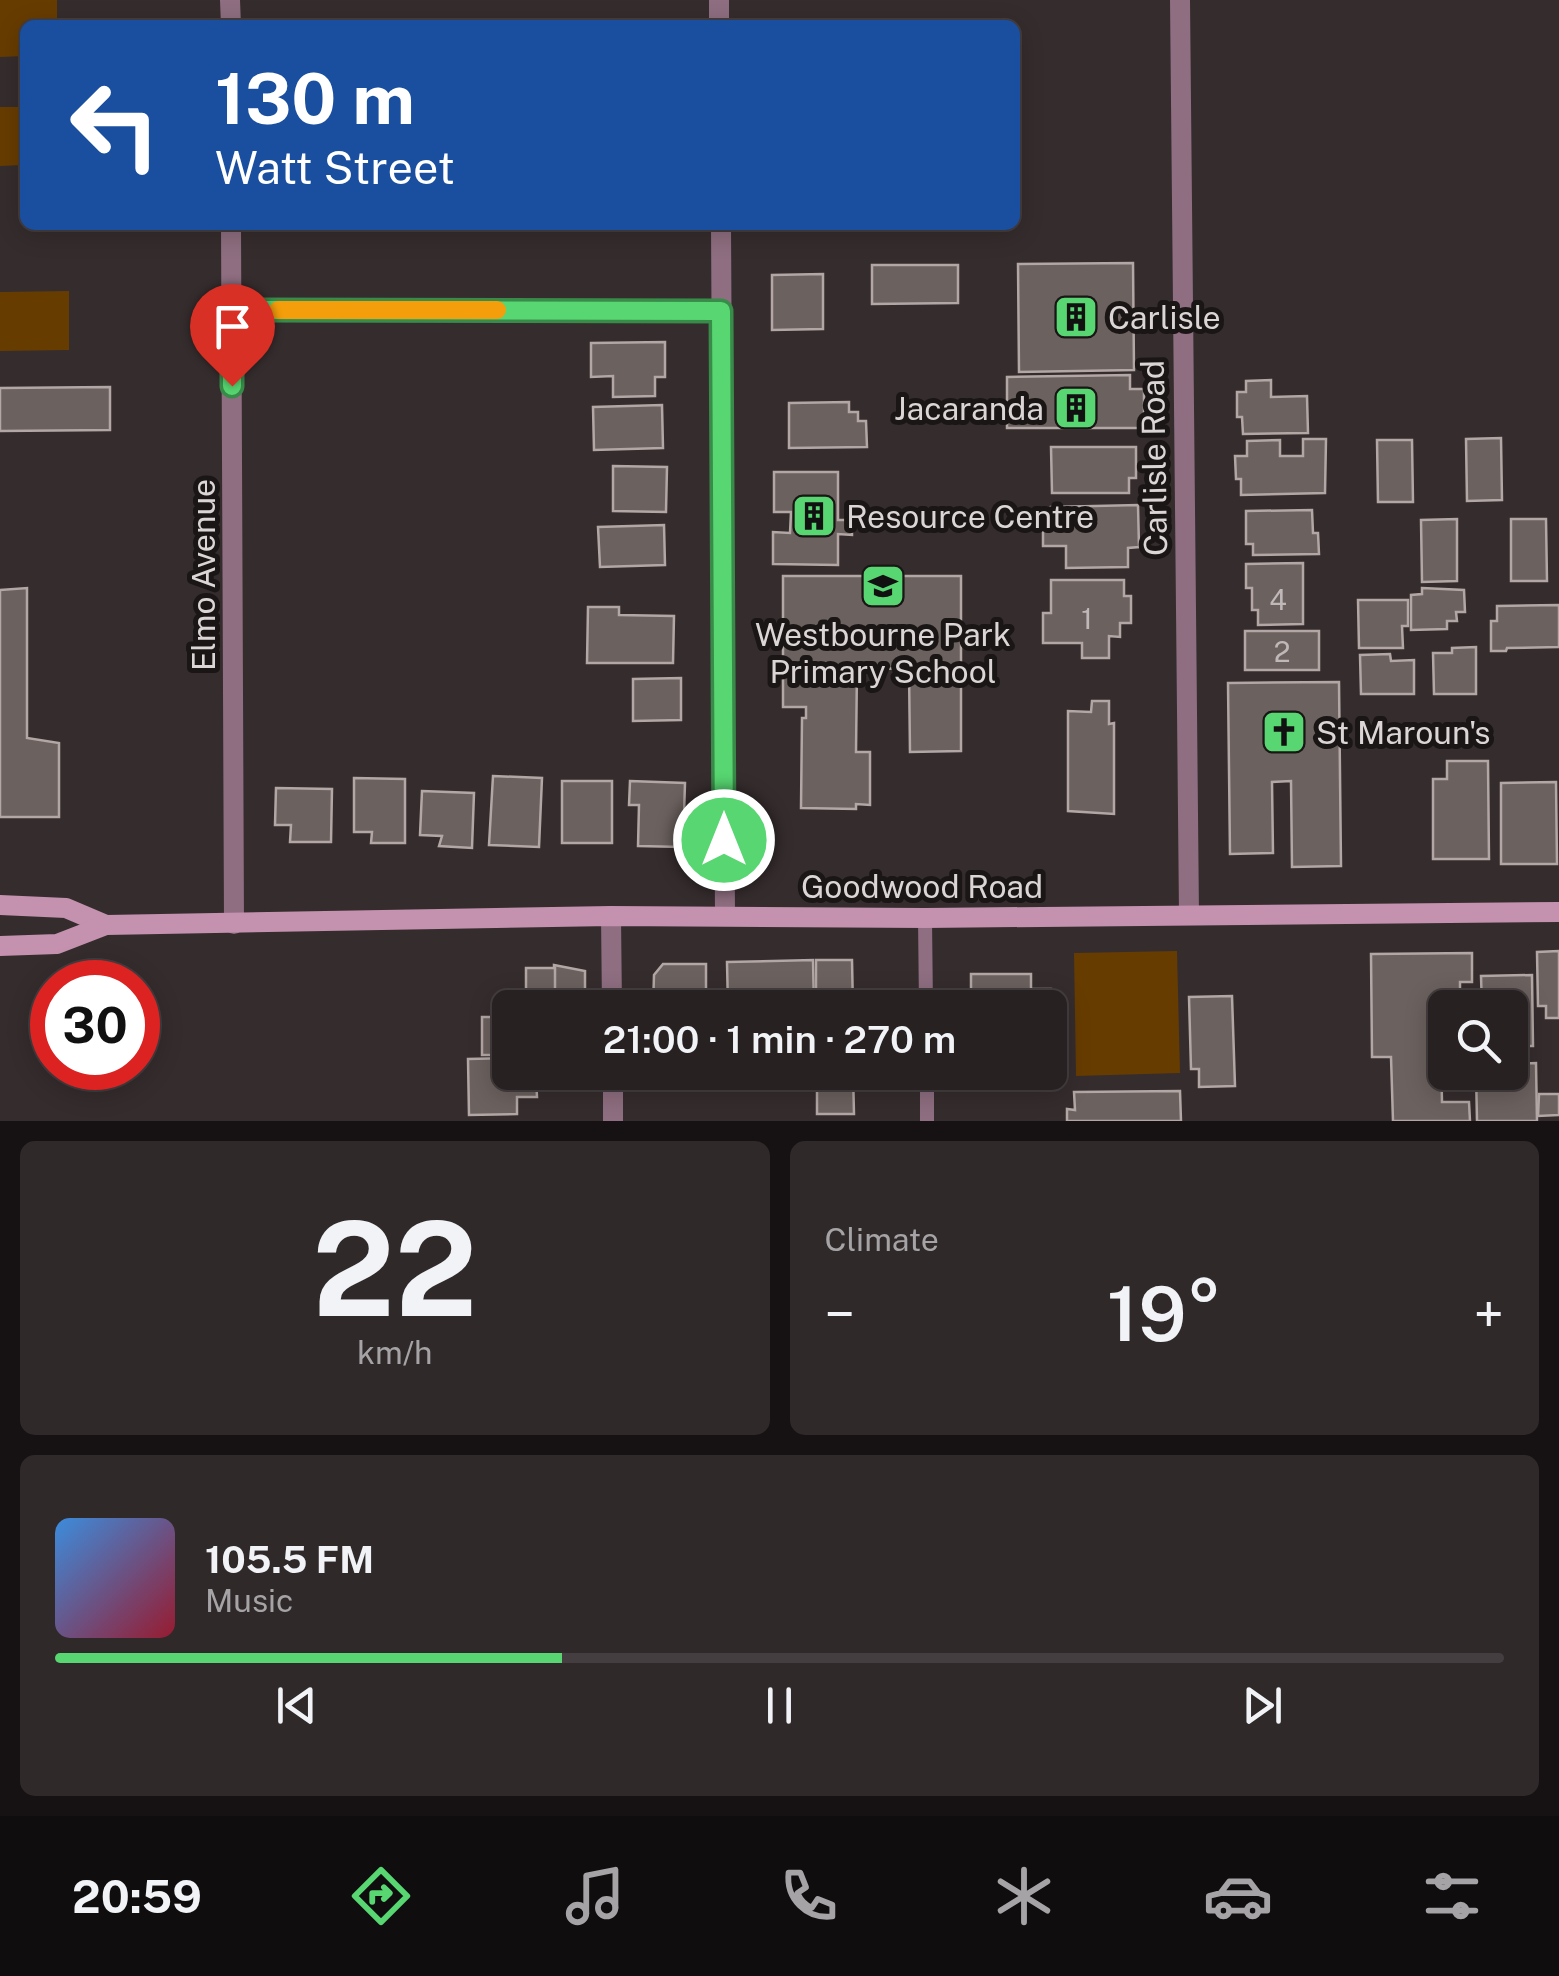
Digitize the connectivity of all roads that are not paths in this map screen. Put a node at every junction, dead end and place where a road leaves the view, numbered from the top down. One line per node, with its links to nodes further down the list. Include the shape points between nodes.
1 (1180, 0): 8 (street, Carlisle Road)
2 (232, 230): 4 (street, Elmo Avenue)
3 (720, 230): 5 (street)
4 (232, 310): 5 (street); 12 (street, Elmo Avenue)
5 (721, 311): 10 (street)
6 (0, 905): 13 (main road, Goodwood Road, via 66,908)
7 (1559, 912): 8 (main road, Goodwood Road)
8 (1189, 915): 11 (main road, Goodwood Road)
9 (611, 916): 10 (main road, Goodwood Road); 12 (main road, Goodwood Road); 15 (street)
10 (725, 916): 11 (main road, Goodwood Road)
11 (925, 918): 16 (lane)
12 (234, 924): 13 (main road, Goodwood Road)
13 (106, 926): 14 (main road, Goodwood Road, via 56,944)
14 (0, 946)
15 (612, 990)
16 (926, 990)
17 (613, 1090): 19 (street)
18 (927, 1090): 20 (lane)
19 (613, 1121)
20 (927, 1121)

